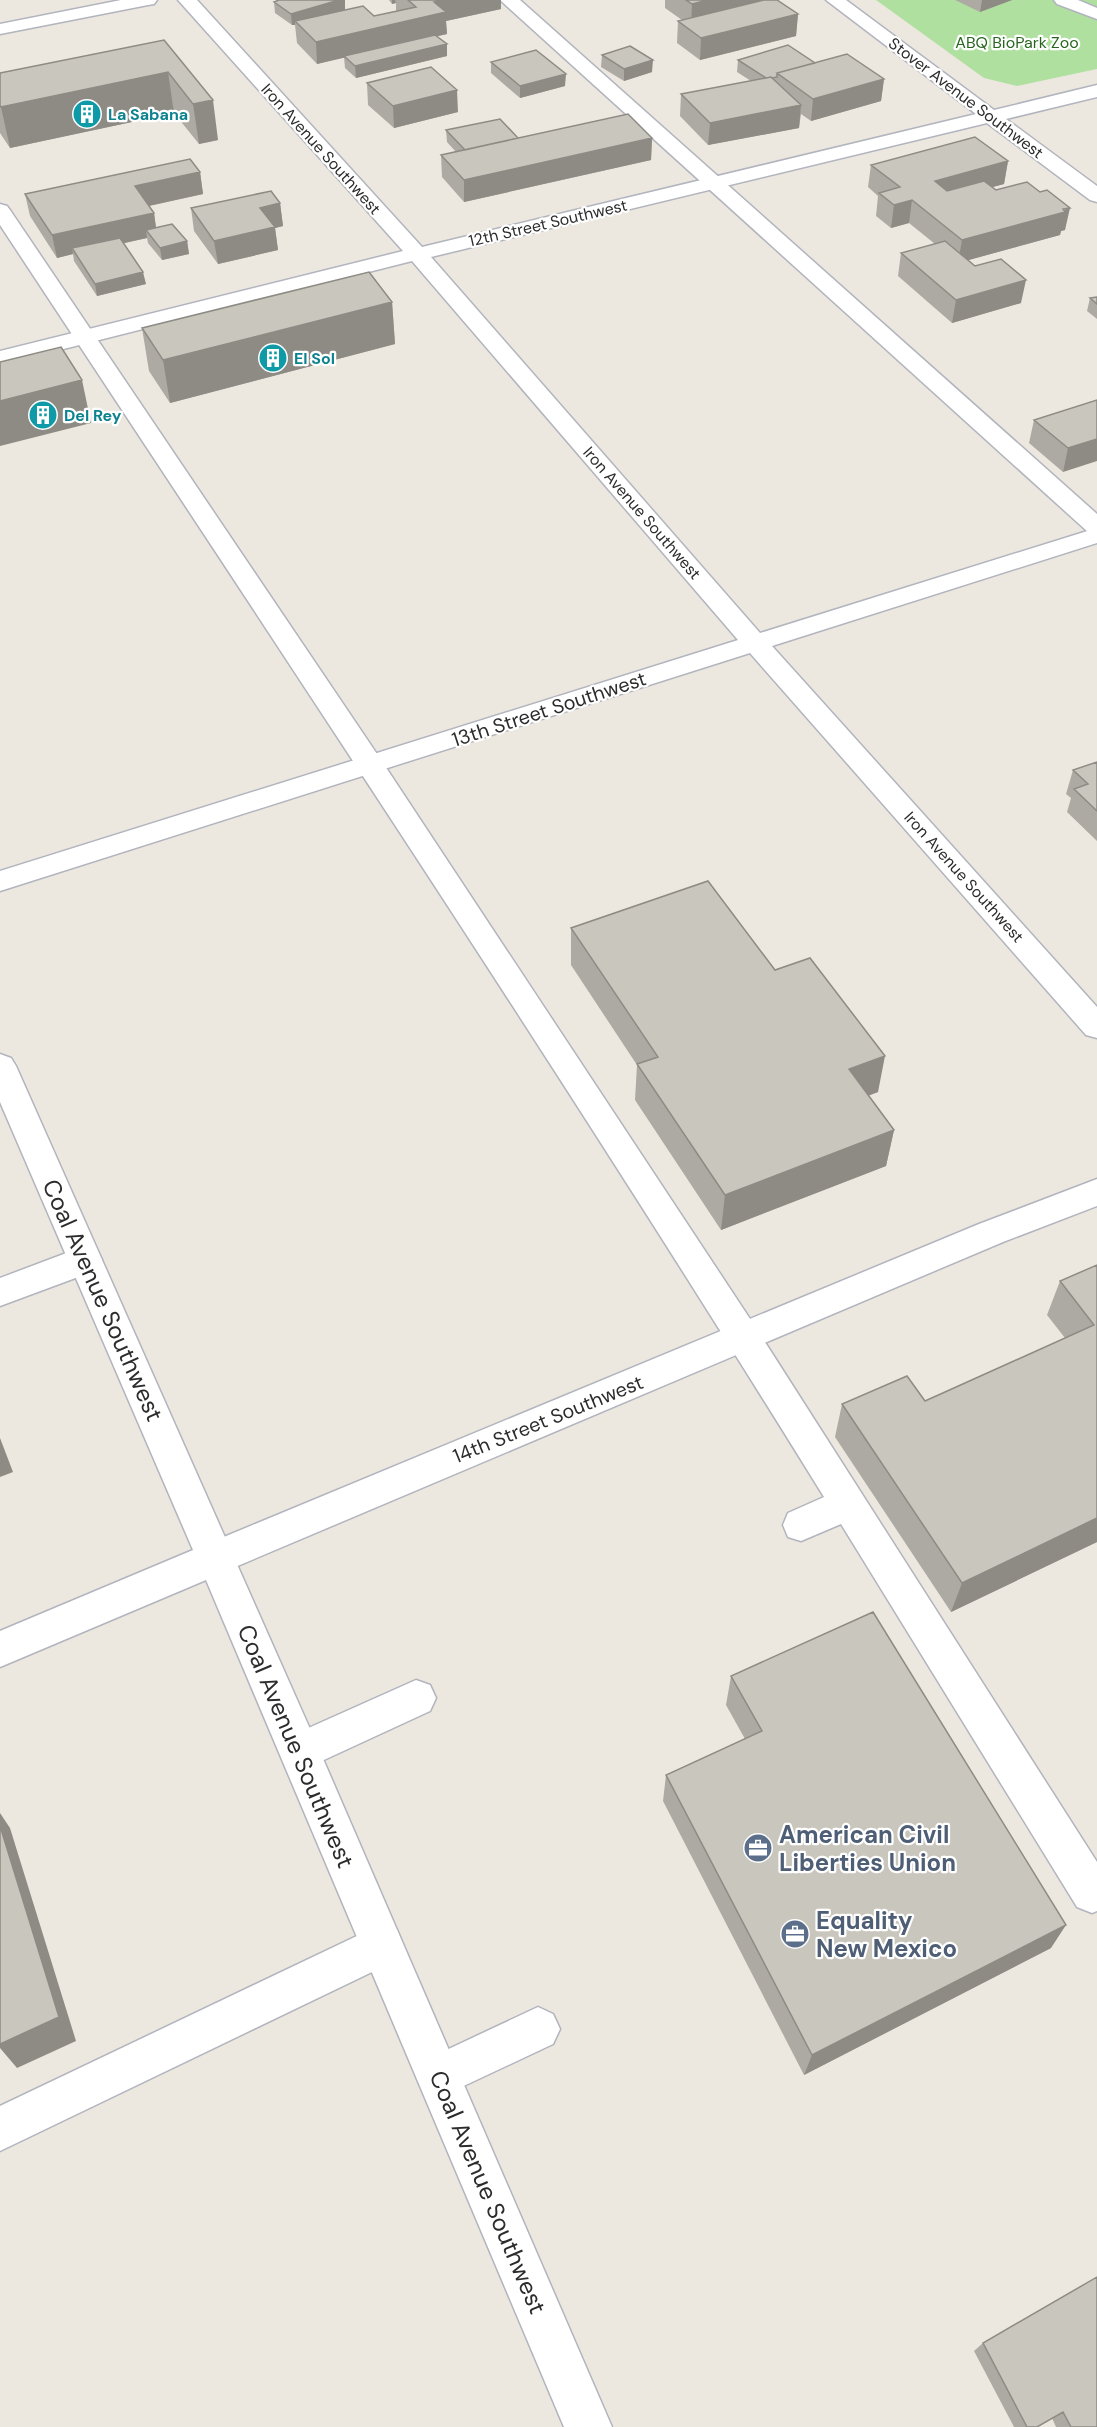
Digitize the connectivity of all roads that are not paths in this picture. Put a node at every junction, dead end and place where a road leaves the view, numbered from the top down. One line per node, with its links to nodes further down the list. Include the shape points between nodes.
1 (148, 0): 7 (street)
2 (187, 0): 13 (street, Iron Avenue Southwest)
3 (510, 0): 10 (street)
4 (835, 0): 9 (street, Stover Avenue Southwest)
5 (1063, 0): 6 (street)
6 (1097, 14)
7 (0, 28)
8 (1097, 91): 9 (street, 12th Street Southwest)
9 (992, 117): 10 (street, 12th Street Southwest); 11 (street, Stover Avenue Southwest)
10 (712, 184): 13 (street, 12th Street Southwest); 16 (street)
11 (1097, 196)
12 (0, 210): 14 (street)
13 (417, 255): 14 (street, 12th Street Southwest); 18 (street, Iron Avenue Southwest)
14 (85, 338): 15 (street, 12th Street Southwest); 19 (street)
15 (0, 358)
16 (1097, 527)
17 (1097, 535): 18 (street, 13th Street Southwest)
18 (756, 644): 19 (street, 13th Street Southwest); 21 (street, Iron Avenue Southwest)
19 (370, 766): 20 (street, 13th Street Southwest); 26 (street)
20 (0, 881)
21 (1097, 1027)
22 (0, 1066): 24 (street, Coal Avenue Southwest)
23 (1097, 1192): 26 (street, 14th Street Southwest)
24 (85, 1260): 25 (street); 29 (street, Coal Avenue Southwest)
25 (0, 1292)
26 (744, 1338): 27 (street); 29 (street, 14th Street Southwest)
27 (848, 1503): 28 (street); 33 (street, via 1092,1892)
28 (801, 1526)
29 (215, 1558): 30 (street, 14th Street Southwest); 32 (street, Coal Avenue Southwest)
30 (0, 1649)
31 (416, 1698): 32 (street)
32 (300, 1752): 34 (street, Coal Avenue Southwest)
33 (1097, 1889)
34 (382, 1945): 36 (street, Coal Avenue Southwest); 37 (street)
35 (538, 2029): 36 (street)
36 (438, 2076): 38 (street, Coal Avenue Southwest)
37 (0, 2130)
38 (588, 2427)

